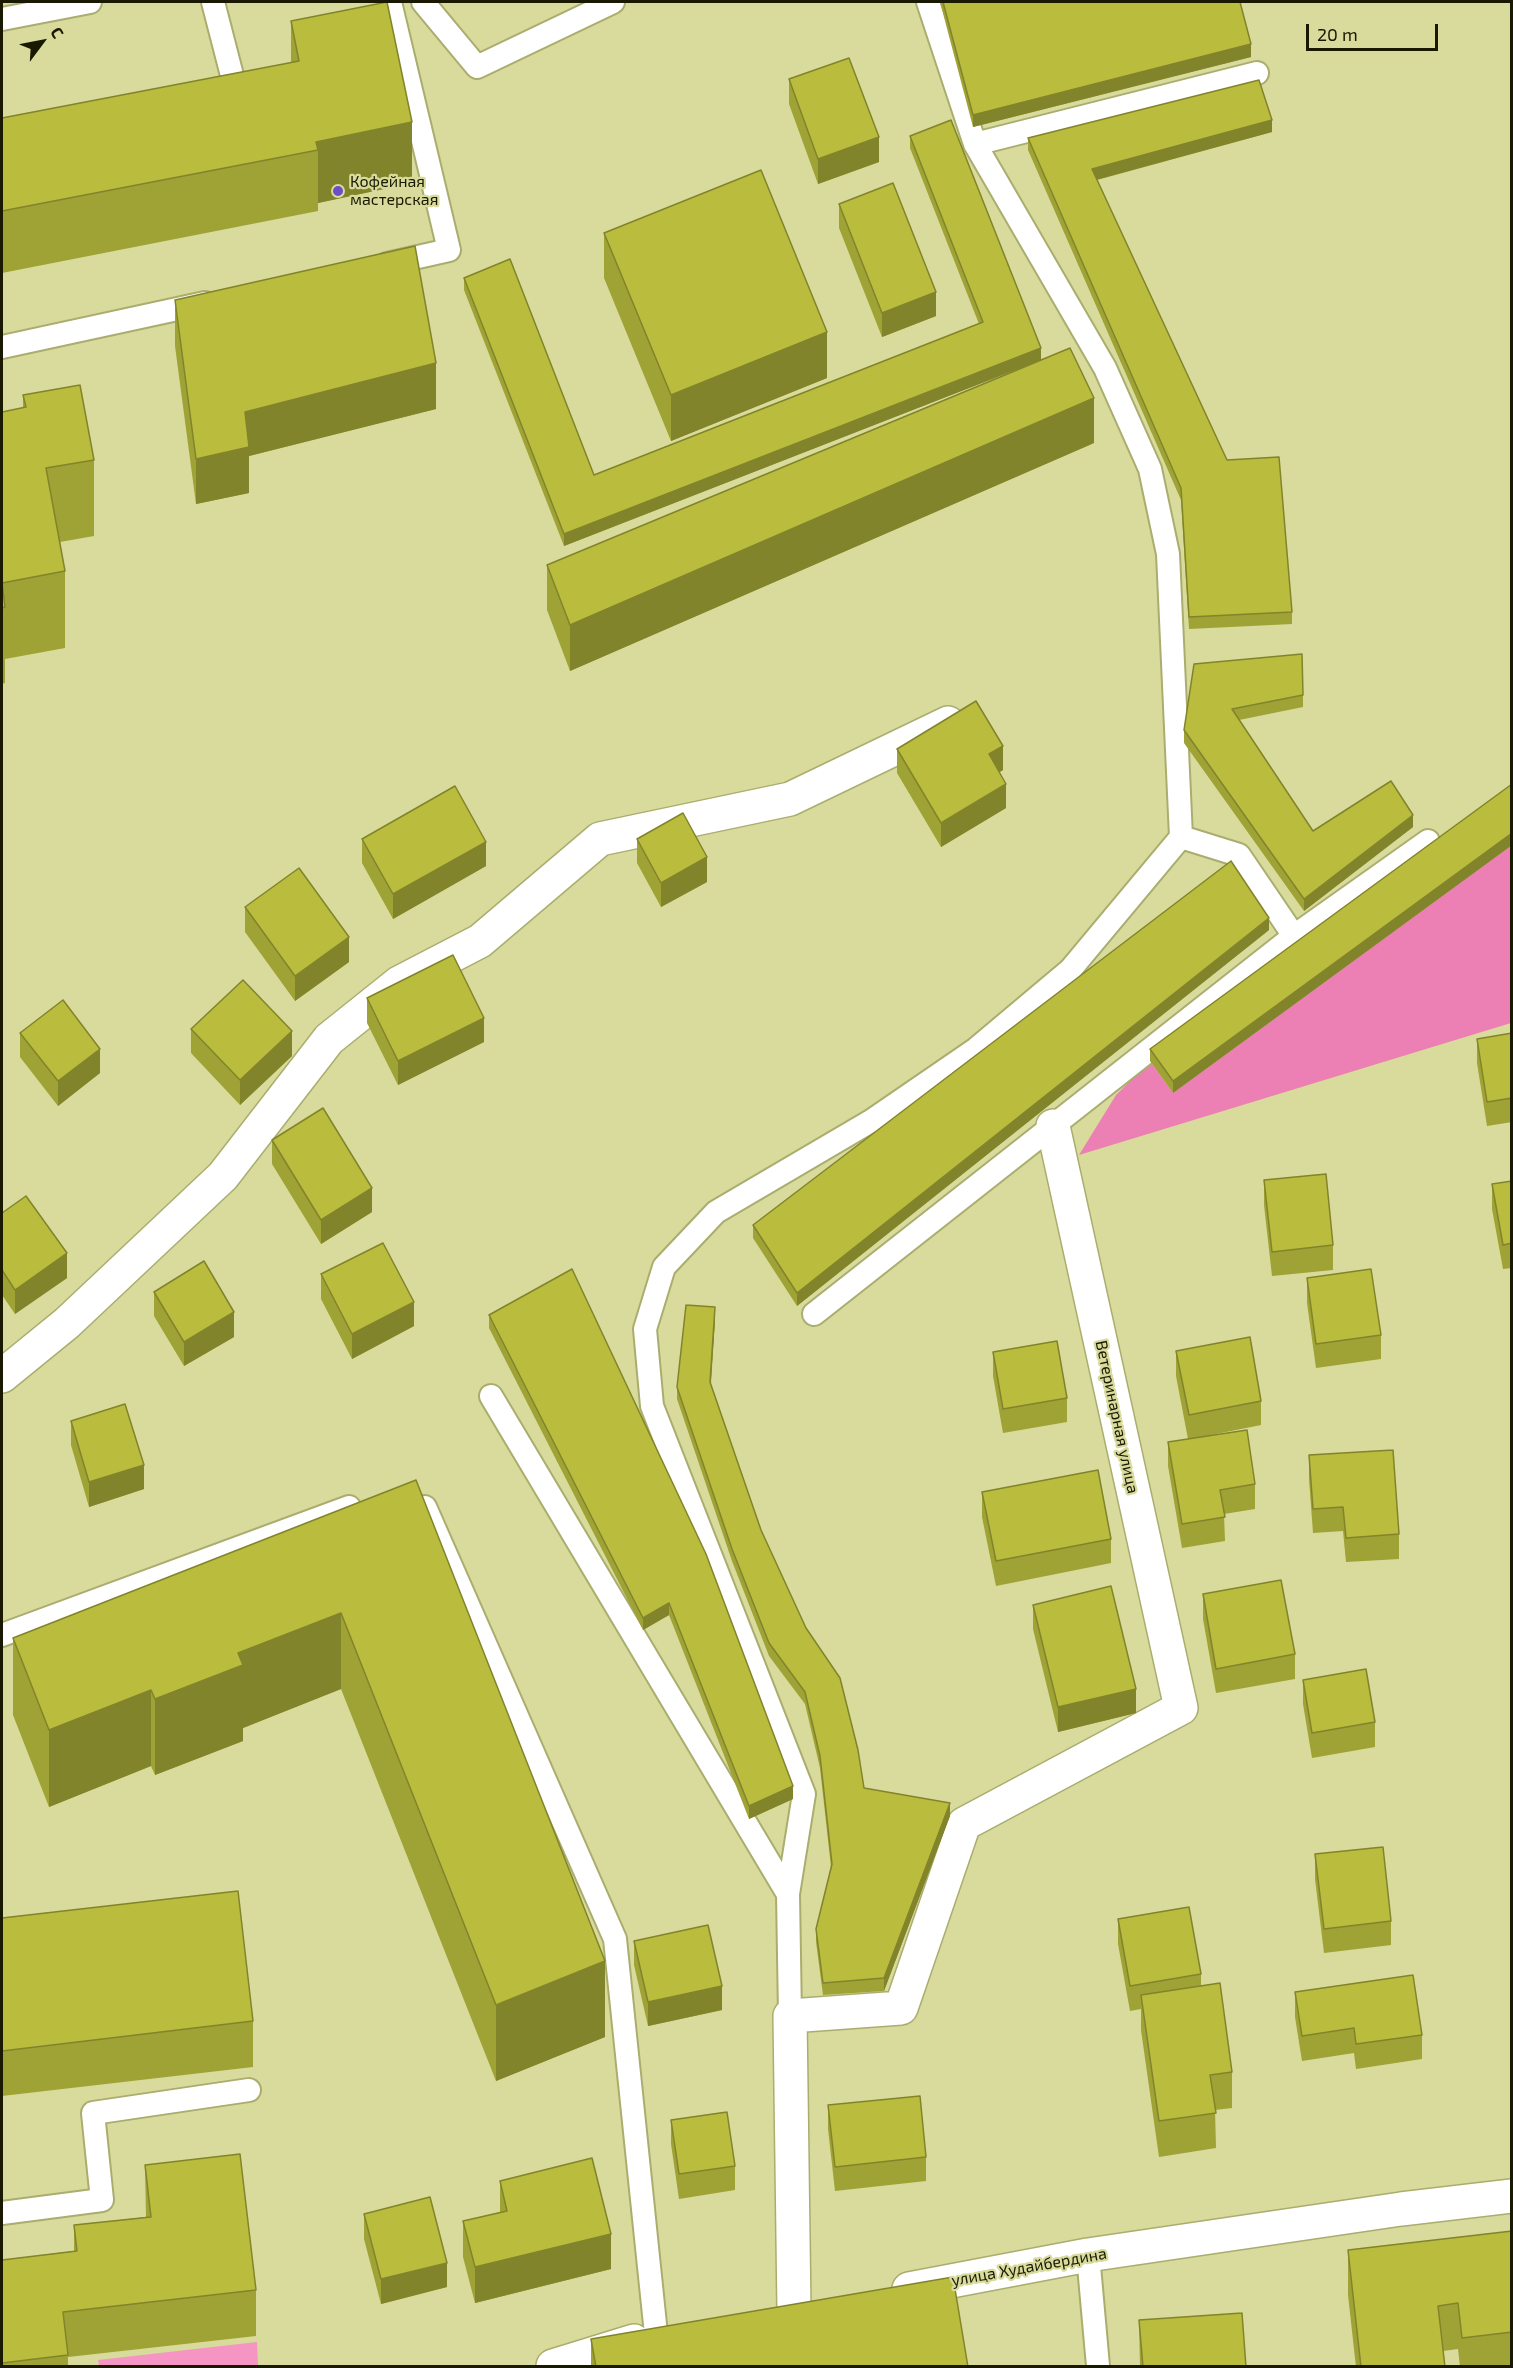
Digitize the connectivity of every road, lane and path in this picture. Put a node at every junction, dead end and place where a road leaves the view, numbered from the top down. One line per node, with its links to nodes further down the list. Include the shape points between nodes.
1 (90, 2): 7 (lane)
2 (213, 2): 9 (lane, via 236,90)
3 (390, 2): 11 (lane, via 449,250)
4 (423, 2): 5 (lane, via 477,67)
5 (613, 2)
6 (928, 2): 10 (lane)
7 (2, 19)
8 (1257, 73): 10 (lane)
9 (203, 98)
10 (975, 144): 14 (lane)
11 (369, 268)
12 (231, 297): 13 (lane)
13 (2, 347)
14 (1105, 368): 15 (lane); 17 (lane, via 1150,469 1168,554)
15 (1083, 376)
16 (973, 711): 22 (street, via 790,799 600,839 480,941 399,983 329,1039 224,1176 67,1323)
17 (1181, 837): 19 (lane, via 1239,855); 27 (lane, via 1070,970 976,1049 871,1121 716,1212 664,1267 645,1329 652,1406 804,1794)
18 (1428, 841): 19 (lane)
19 (1294, 936): 20 (lane)
20 (1053, 1126): 21 (lane); 28 (street, Ветеринарная улица, via 1181,1708 964,1824 901,2008)
21 (814, 1314)
22 (2, 1376)
23 (491, 1396): 27 (lane)
24 (415, 1483): 38 (lane, via 615,1939)
25 (370, 1499): 26 (lane)
26 (2, 1635)
27 (788, 1894): 28 (lane)
28 (790, 2016): 35 (street)
29 (249, 2090): 31 (lane, via 93,2113 102,2199)
30 (1512, 2196): 32 (street, улица Худайбердина)
31 (2, 2213)
32 (1088, 2255): 33 (street, улица Худайбердина); 40 (lane)
33 (877, 2295)
34 (830, 2304): 35 (street)
35 (794, 2311): 36 (street)
36 (760, 2317)
37 (691, 2328): 38 (street)
38 (656, 2334): 39 (street)
39 (553, 2367)
40 (1098, 2367)

